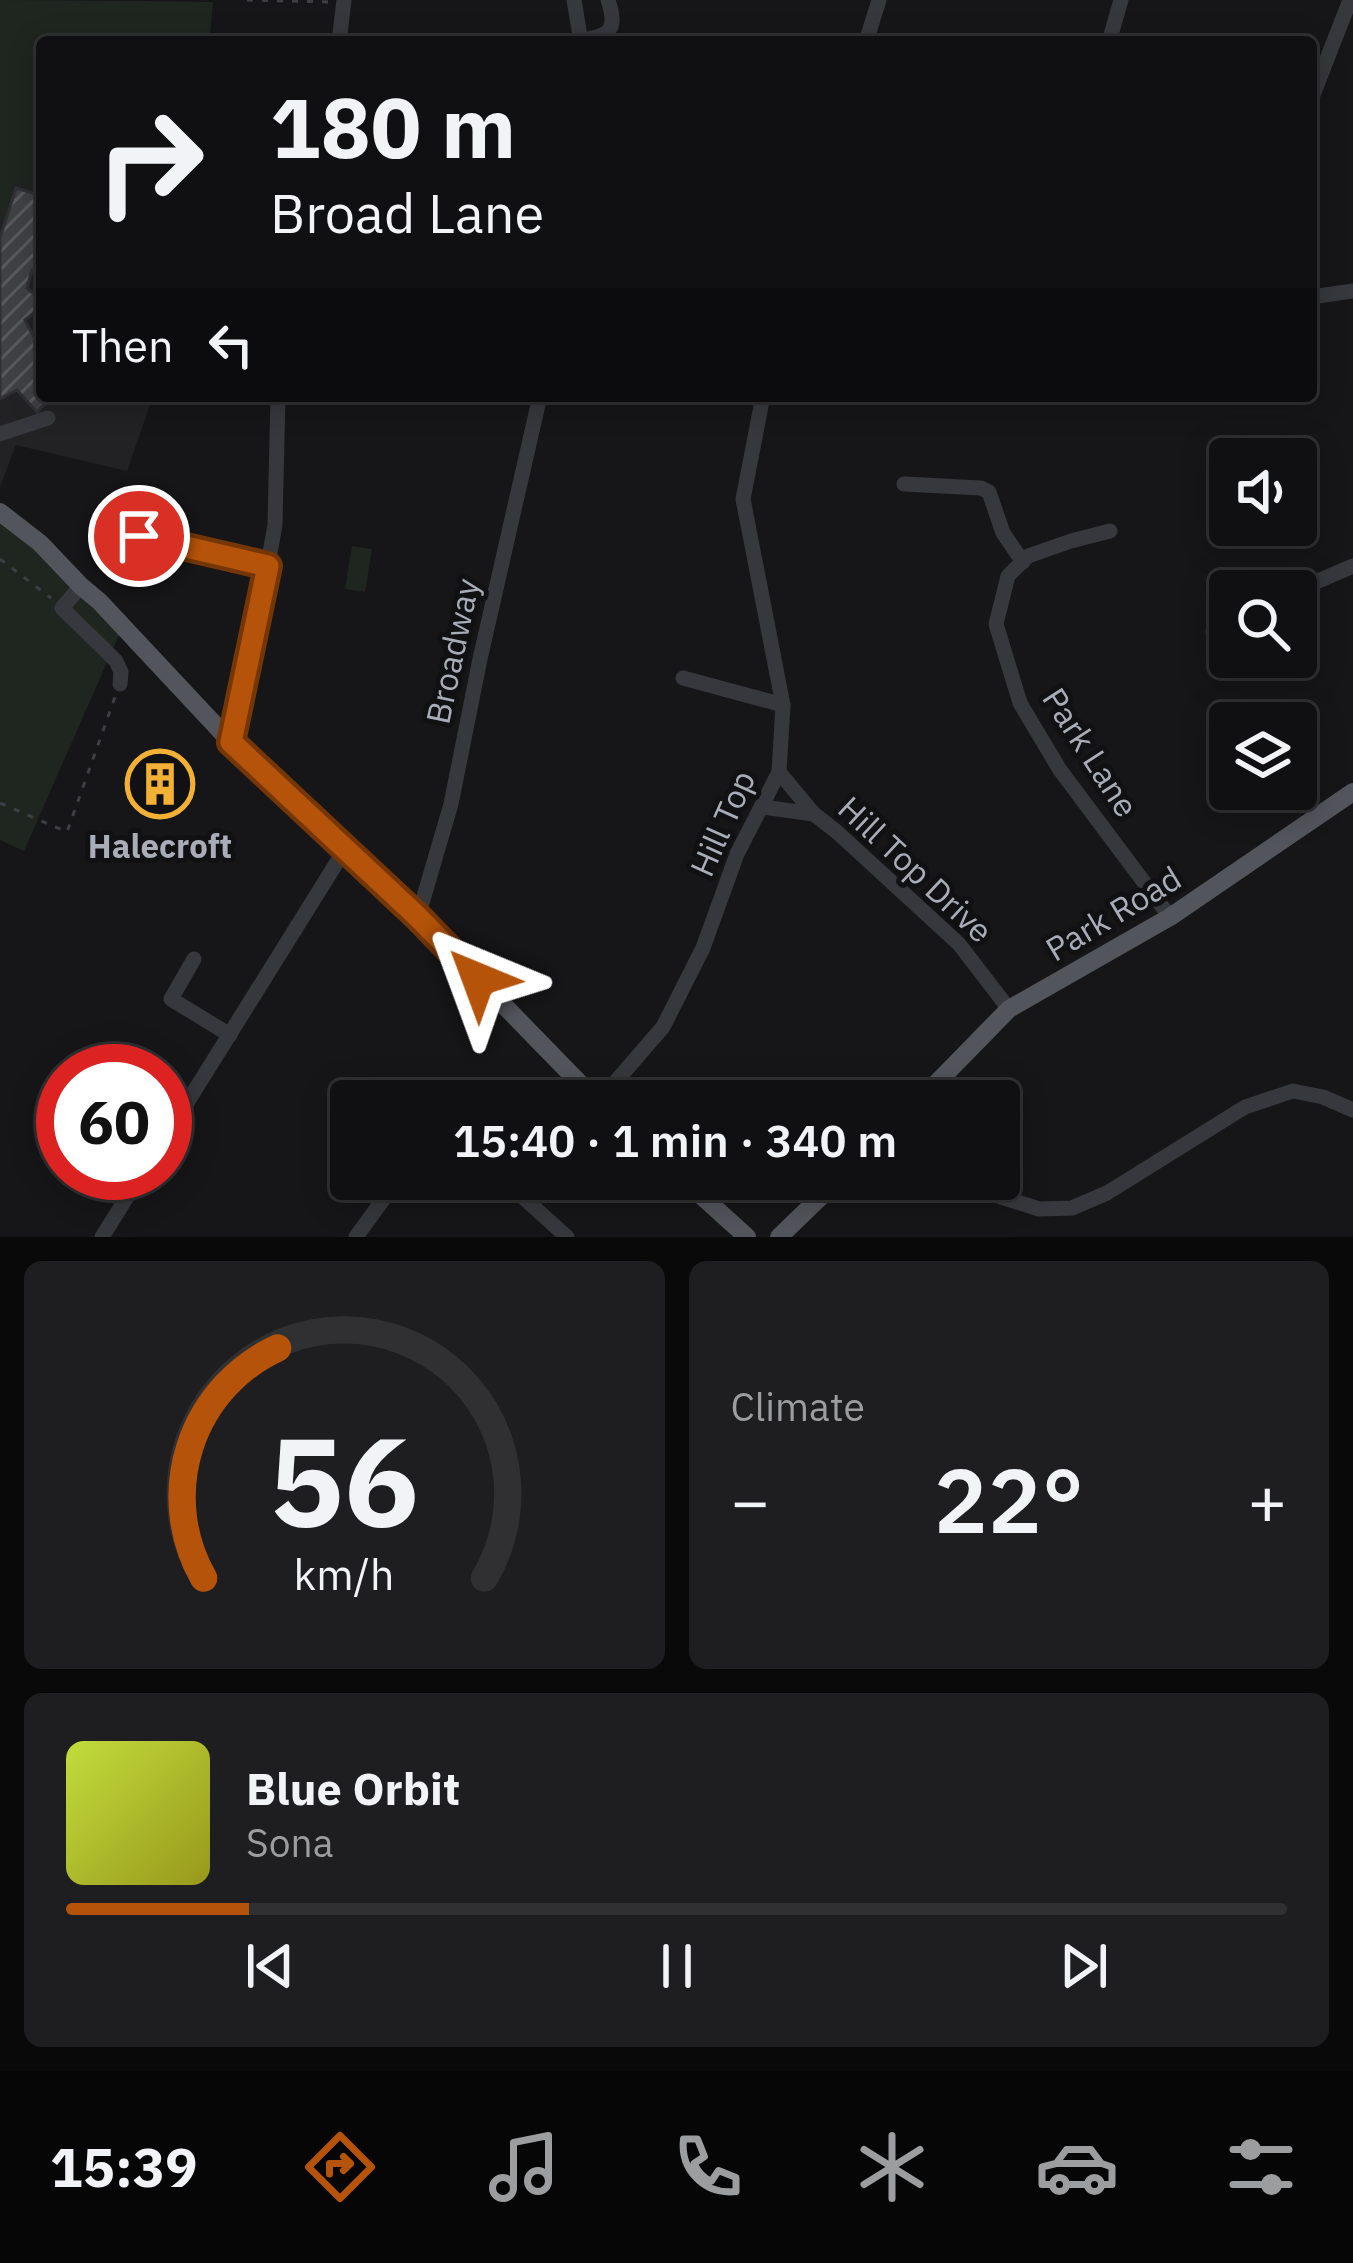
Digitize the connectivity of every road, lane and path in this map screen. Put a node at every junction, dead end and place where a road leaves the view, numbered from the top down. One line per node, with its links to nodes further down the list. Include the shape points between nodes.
1 (247, 0): 7 (path)
2 (574, 0): 9 (street)
3 (608, 0): 10 (street, via 610,31)
4 (879, 0): 11 (street)
5 (1120, 0): 12 (street)
6 (1350, 0): 13 (street)
7 (344, 1): 8 (street)
8 (340, 36)
9 (580, 36)
10 (600, 36)
11 (868, 36)
12 (1111, 36)
13 (1317, 85)
14 (1353, 291): 15 (street)
15 (1317, 292)
16 (277, 402): 27 (street)
17 (539, 402): 43 (street, Broadway, via 451,805)
18 (762, 402): 34 (street, Hill Top, via 743,499)
19 (48, 418): 20 (street)
20 (0, 434)
21 (904, 484): 26 (street, via 989,492)
22 (0, 512): 30 (main road)
23 (103, 526): 27 (street)
24 (1109, 531): 26 (street)
25 (0, 559): 31 (path)
26 (1023, 562): 42 (street, Park Lane, via 1009,576 996,624 1020,704)
27 (268, 566): 35 (street)
28 (1353, 566): 29 (street)
29 (1317, 581)
30 (81, 586): 31 (street); 35 (main road)
31 (62, 608): 33 (street, via 116,661)
32 (683, 678): 34 (street)
33 (120, 684): 38 (path, via 67,832)
34 (784, 705): 36 (street, Hill Top)
35 (231, 742): 41 (main road)
36 (778, 772): 39 (street, Hill Top); 40 (street)
37 (1353, 792): 42 (main road, Park Road)
38 (0, 802)
39 (762, 807): 40 (street, Hill Top Drive); 48 (street, Hill Top, via 663,1027)
40 (814, 814): 45 (street, Hill Top Drive, via 959,944)
41 (344, 851): 43 (main road); 46 (street)
42 (1170, 916): 45 (main road, Park Road)
43 (418, 917): 47 (main road)
44 (194, 959): 46 (street, via 171,999)
45 (1010, 1009): 49 (main road, Park Road)
46 (230, 1035): 50 (street)
47 (577, 1080)
48 (616, 1080)
49 (940, 1080)
50 (192, 1095)
51 (1353, 1110): 57 (street, via 1293,1091 1245,1107 1072,1208)
52 (125, 1200): 58 (street)
53 (383, 1200): 59 (street)
54 (526, 1200): 60 (street)
55 (706, 1200): 61 (main road)
56 (817, 1200): 62 (main road)
57 (1010, 1200)
58 (102, 1237)
59 (356, 1237)
60 (567, 1237)
61 (747, 1237)
62 (778, 1237)

